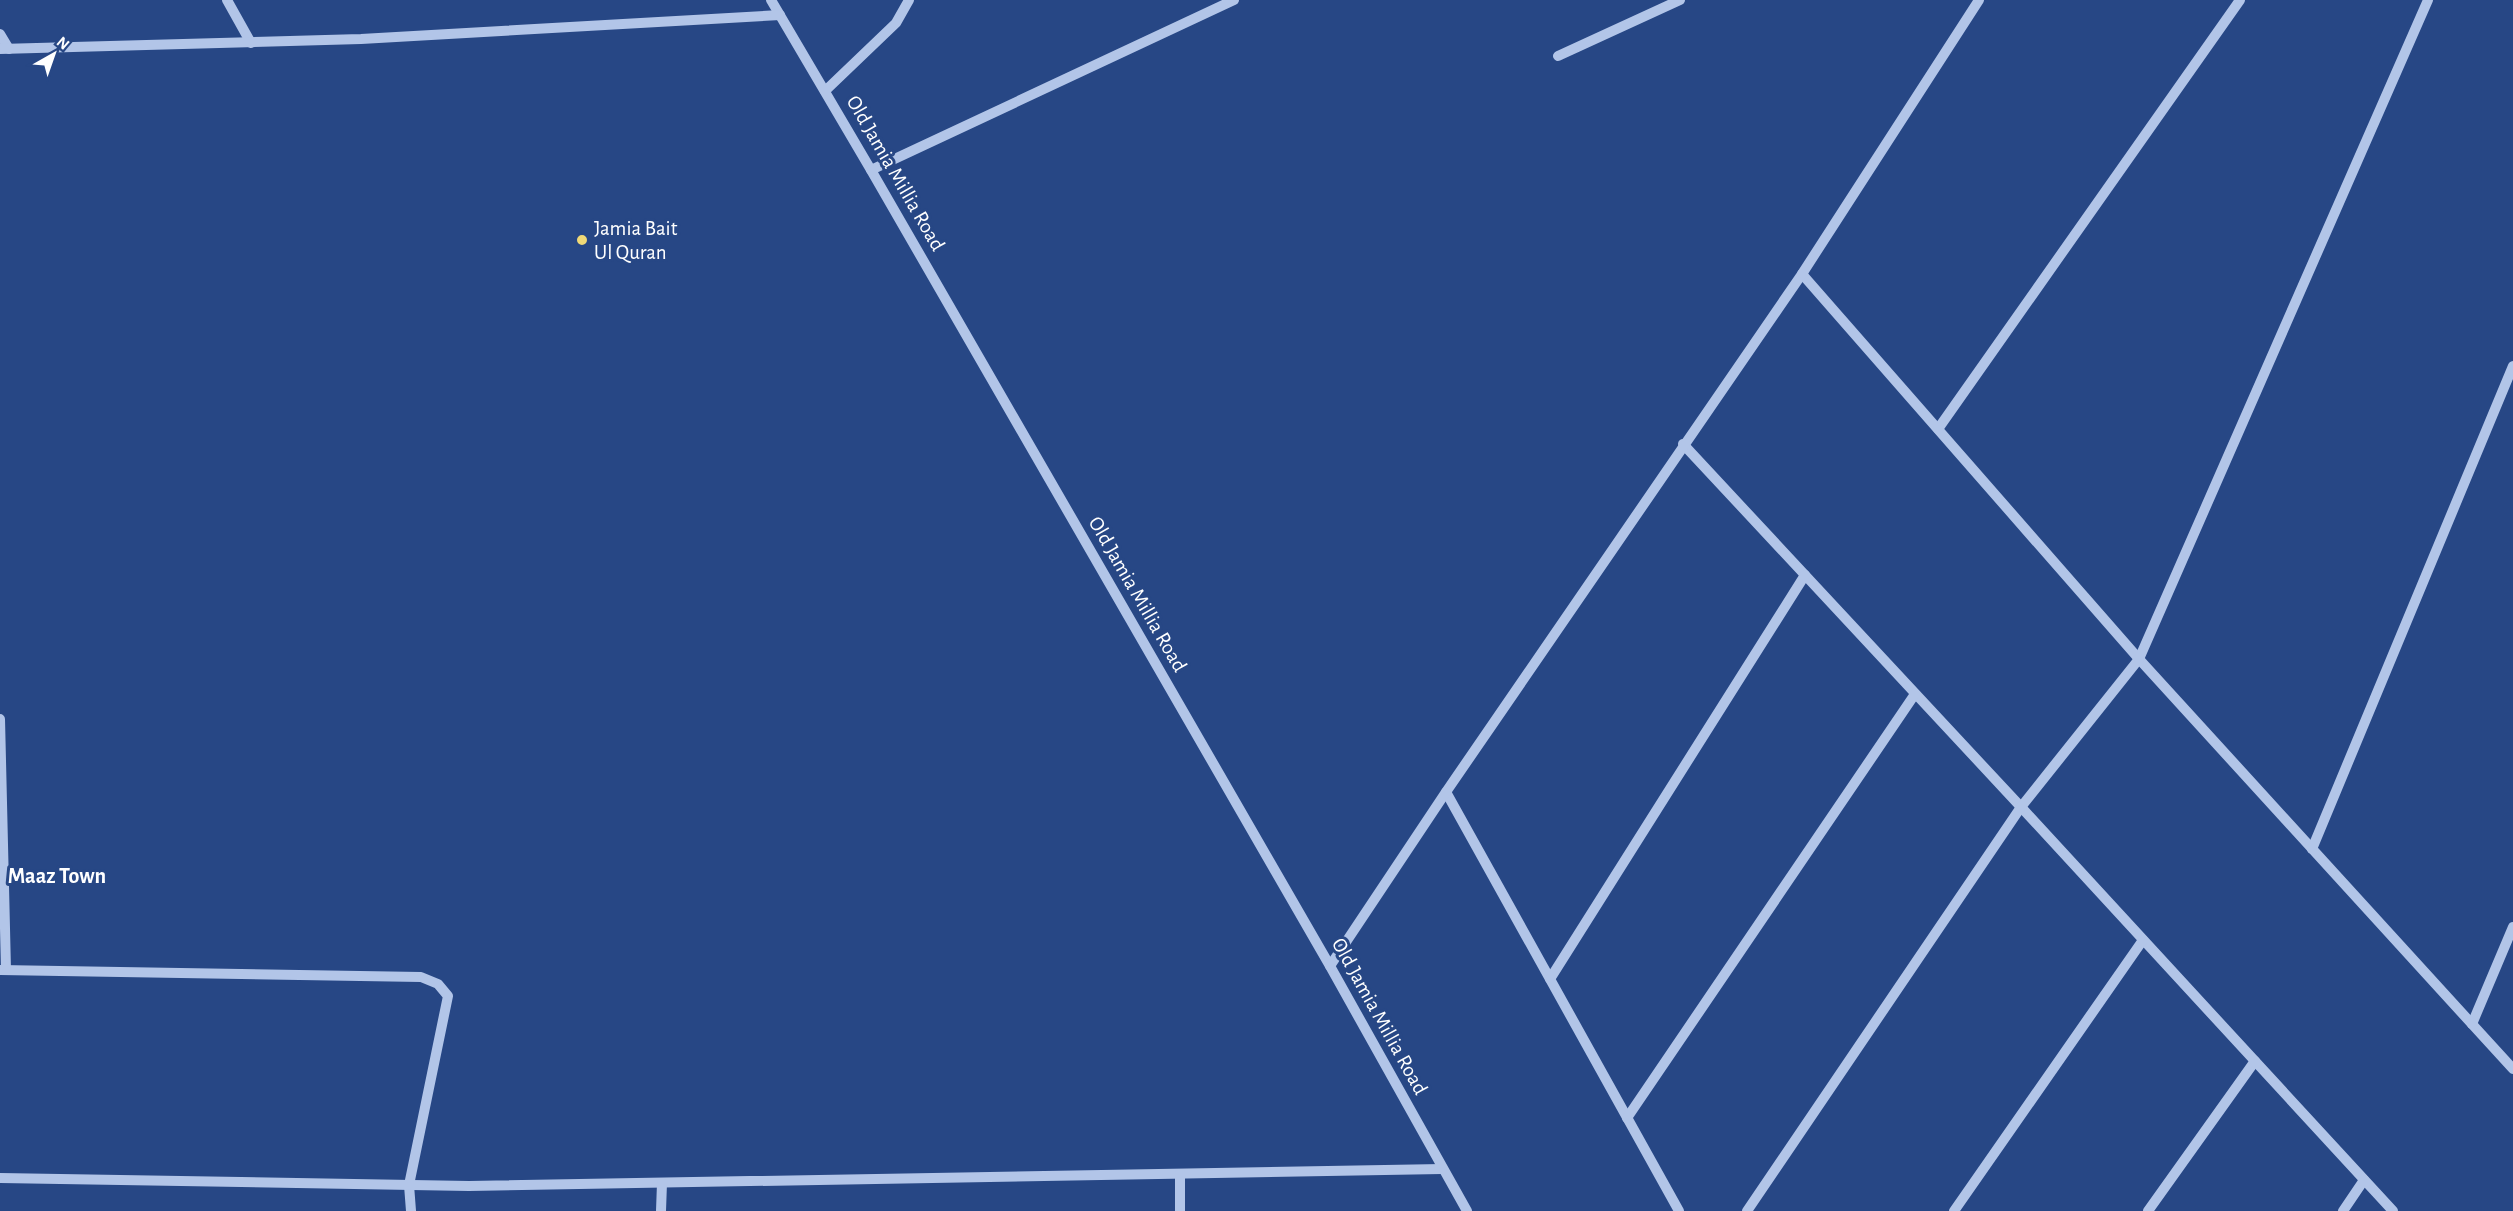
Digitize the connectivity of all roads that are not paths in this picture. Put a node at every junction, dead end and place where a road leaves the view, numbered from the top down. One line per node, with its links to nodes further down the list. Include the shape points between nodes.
1 (226, 0): 11 (street)
2 (771, 0): 9 (street, Old Jamia Millia Road)
3 (909, 0): 14 (street, via 897,23)
4 (1234, 0): 15 (street)
5 (1680, 0): 13 (street)
6 (1979, 0): 16 (street)
7 (2240, 0): 18 (street)
8 (2428, 0): 21 (street)
9 (780, 15): 11 (street); 14 (street, Old Jamia Millia Road)
10 (0, 34): 12 (street)
11 (251, 43): 12 (street)
12 (4, 49)
13 (1558, 56)
14 (825, 91): 15 (street, Old Jamia Millia Road)
15 (872, 170): 29 (street, Old Jamia Millia Road)
16 (1802, 274): 18 (street); 19 (street)
17 (2513, 366): 26 (street)
18 (1938, 429): 21 (street)
19 (1683, 444): 20 (street); 24 (street)
20 (1805, 575): 22 (street); 31 (street)
21 (2139, 659): 25 (street); 26 (street)
22 (1915, 694): 25 (street); 35 (street)
23 (0, 719): 30 (street)
24 (1446, 792): 29 (street); 31 (street)
25 (2021, 807): 28 (street); 47 (street)
26 (2312, 849): 32 (street)
27 (2513, 927): 32 (street)
28 (2143, 940): 33 (street); 48 (street)
29 (1330, 966): 36 (street, Old Jamia Millia Road)
30 (3, 970): 41 (street, via 421,977 438,984 448,996)
31 (1550, 979): 35 (street)
32 (2472, 1024): 34 (street)
33 (2254, 1061): 39 (street); 49 (street)
34 (2513, 1069)
35 (1628, 1118): 46 (street)
36 (1442, 1168): 37 (street); 45 (street, Old Jamia Millia Road)
37 (1180, 1174): 40 (street); 44 (street)
38 (0, 1178): 41 (street)
39 (2364, 1180): 50 (street); 51 (street)
40 (662, 1183): 41 (street); 43 (street)
41 (409, 1185): 42 (street)
42 (411, 1211)
43 (661, 1211)
44 (1180, 1211)
45 (1467, 1211)
46 (1679, 1211)
47 (1747, 1211)
48 (1954, 1211)
49 (2148, 1211)
50 (2343, 1211)
51 (2393, 1211)

